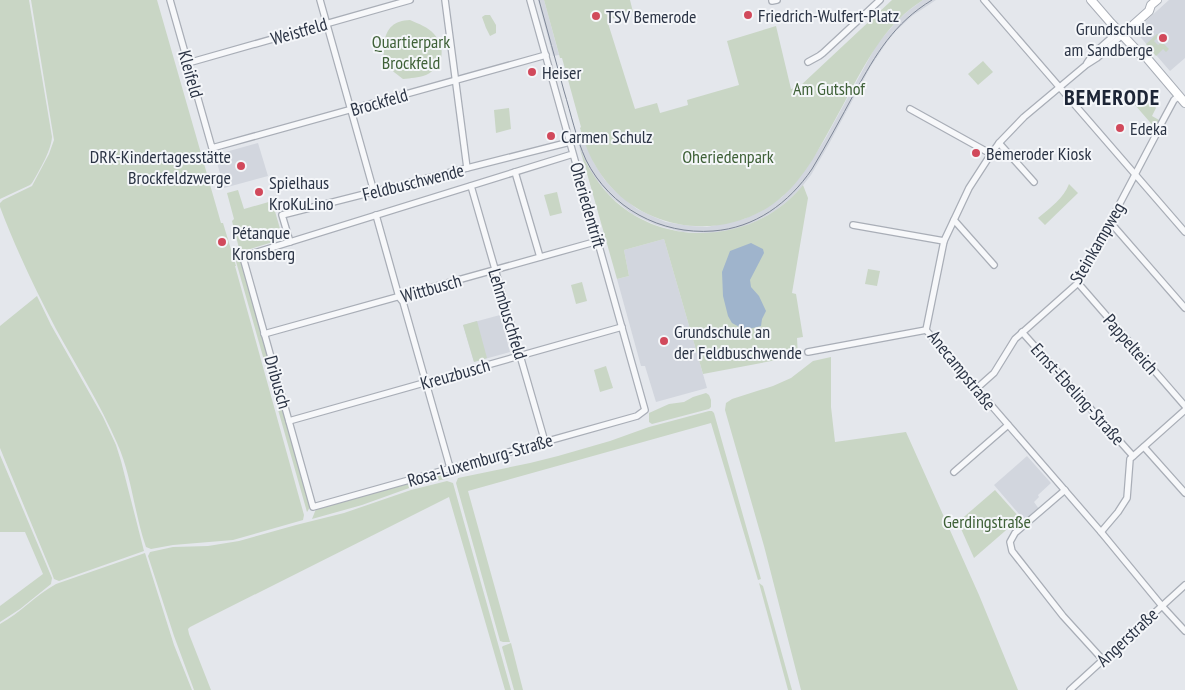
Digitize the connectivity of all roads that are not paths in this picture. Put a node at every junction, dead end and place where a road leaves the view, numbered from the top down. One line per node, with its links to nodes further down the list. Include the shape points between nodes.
1 (170, 0): 14 (street, Kleifeld)
2 (320, 0): 10 (street)
3 (410, 0): 10 (street, Weistfeld)
4 (445, 0): 15 (street)
5 (530, 0): 12 (street, Oheriedentrift)
6 (880, 0): 13 (street, via 823,53)
7 (984, 0): 16 (street)
8 (1091, 0): 11 (main road)
9 (1154, 3): 11 (main road, via 1149,11)
10 (326, 24): 14 (street, Weistfeld); 20 (street)
11 (1120, 33): 16 (street, Anecampstraße, via 1097,58); 17 (main road, via 1146,57)
12 (546, 56): 15 (street, Brockfeld); 21 (street, Oheriedentrift)
13 (808, 62)
14 (188, 63): 23 (street, Kleifeld)
15 (456, 80): 20 (street, Brockfeld); 26 (street)
16 (1059, 87): 22 (street, Anecampstraße); 28 (street)
17 (1179, 96): 18 (main road); 28 (street, Steinkampweg)
18 (1185, 103)
19 (910, 109): 25 (street)
20 (350, 110): 23 (street, Brockfeld); 31 (street)
21 (570, 142): 24 (street, Oheriedentrift); 26 (street, Feldbuschwende)
22 (999, 143): 25 (street, Anecampstraße); 29 (street)
23 (212, 148)
24 (573, 154): 27 (street, Feldbuschwende); 37 (street, Oheriedentrift)
25 (991, 154): 33 (street, Anecampstraße, via 969,188)
26 (467, 168): 31 (street, Feldbuschwende)
27 (515, 172): 30 (street, Feldbuschwende); 41 (street)
28 (1136, 174): 34 (street, Steinkampweg); 36 (street)
29 (1034, 182)
30 (471, 186): 32 (street, Feldbuschwende); 43 (street, Lehmbuschfeld)
31 (374, 192): 38 (street, Feldbuschwende, via 282,215)
32 (376, 215): 38 (street, Feldbuschwende); 45 (street)
33 (954, 220): 39 (street, Anecampstraße); 42 (street)
34 (1110, 222): 44 (street, Steinkampweg); 46 (street)
35 (853, 225): 39 (street)
36 (1185, 232)
37 (598, 241): 41 (street, Wittbusch); 47 (street, Oheriedentrift)
38 (290, 242): 40 (street, Feldbuschwende)
39 (944, 242): 48 (street, Anecampstraße)
40 (244, 257): 50 (street, Dribusch)
41 (540, 257): 43 (street, Wittbusch)
42 (994, 265)
43 (495, 270): 45 (street, Wittbusch); 52 (street, Lehmbuschfeld)
44 (1078, 283): 49 (street, Steinkampweg); 55 (street, Pappelteich)
45 (399, 296): 50 (street, Wittbusch); 53 (street)
46 (1185, 308)
47 (622, 327): 52 (street, Kreuzbusch); 56 (street, Oheriedentrift)
48 (926, 330): 51 (street); 54 (street, Anecampstraße)
49 (1022, 332): 54 (street, Steinkampweg, via 994,373); 62 (street, Ernst-Ebeling-Straße)
50 (264, 334): 58 (street, Dribusch)
51 (808, 352)
52 (520, 356): 53 (street, Kreuzbusch); 60 (street, Lehmbuschfeld)
53 (426, 383): 58 (street, Kreuzbusch); 63 (street)
54 (976, 389): 59 (street, Anecampstraße)
55 (1185, 406)
56 (646, 410): 60 (street, Rosa-Luxemburg-Straße, via 637,416)
57 (1185, 410): 61 (street)
58 (289, 421): 67 (street, Dribusch)
59 (1008, 425): 64 (street); 65 (street, Anecampstraße)
60 (545, 442): 63 (street, Rosa-Luxemburg-Straße)
61 (1144, 447): 62 (street); 66 (street)
62 (1133, 456): 68 (street, via 1130,459 1127,498)
63 (451, 469): 67 (street, Rosa-Luxemburg-Straße)
64 (954, 472)
65 (1065, 490): 68 (street, Anecampstraße); 72 (street, via 1015,533 1010,542 1012,551 1063,616)
66 (1185, 493)
67 (313, 507)
68 (1101, 532): 70 (street, Anecampstraße)
69 (1185, 585): 70 (street, Angerstraße)
70 (1162, 606): 71 (street, Anecampstraße); 72 (street, Angerstraße)
71 (1185, 631)
72 (1103, 660): 73 (street, Angerstraße)
73 (1070, 690)

